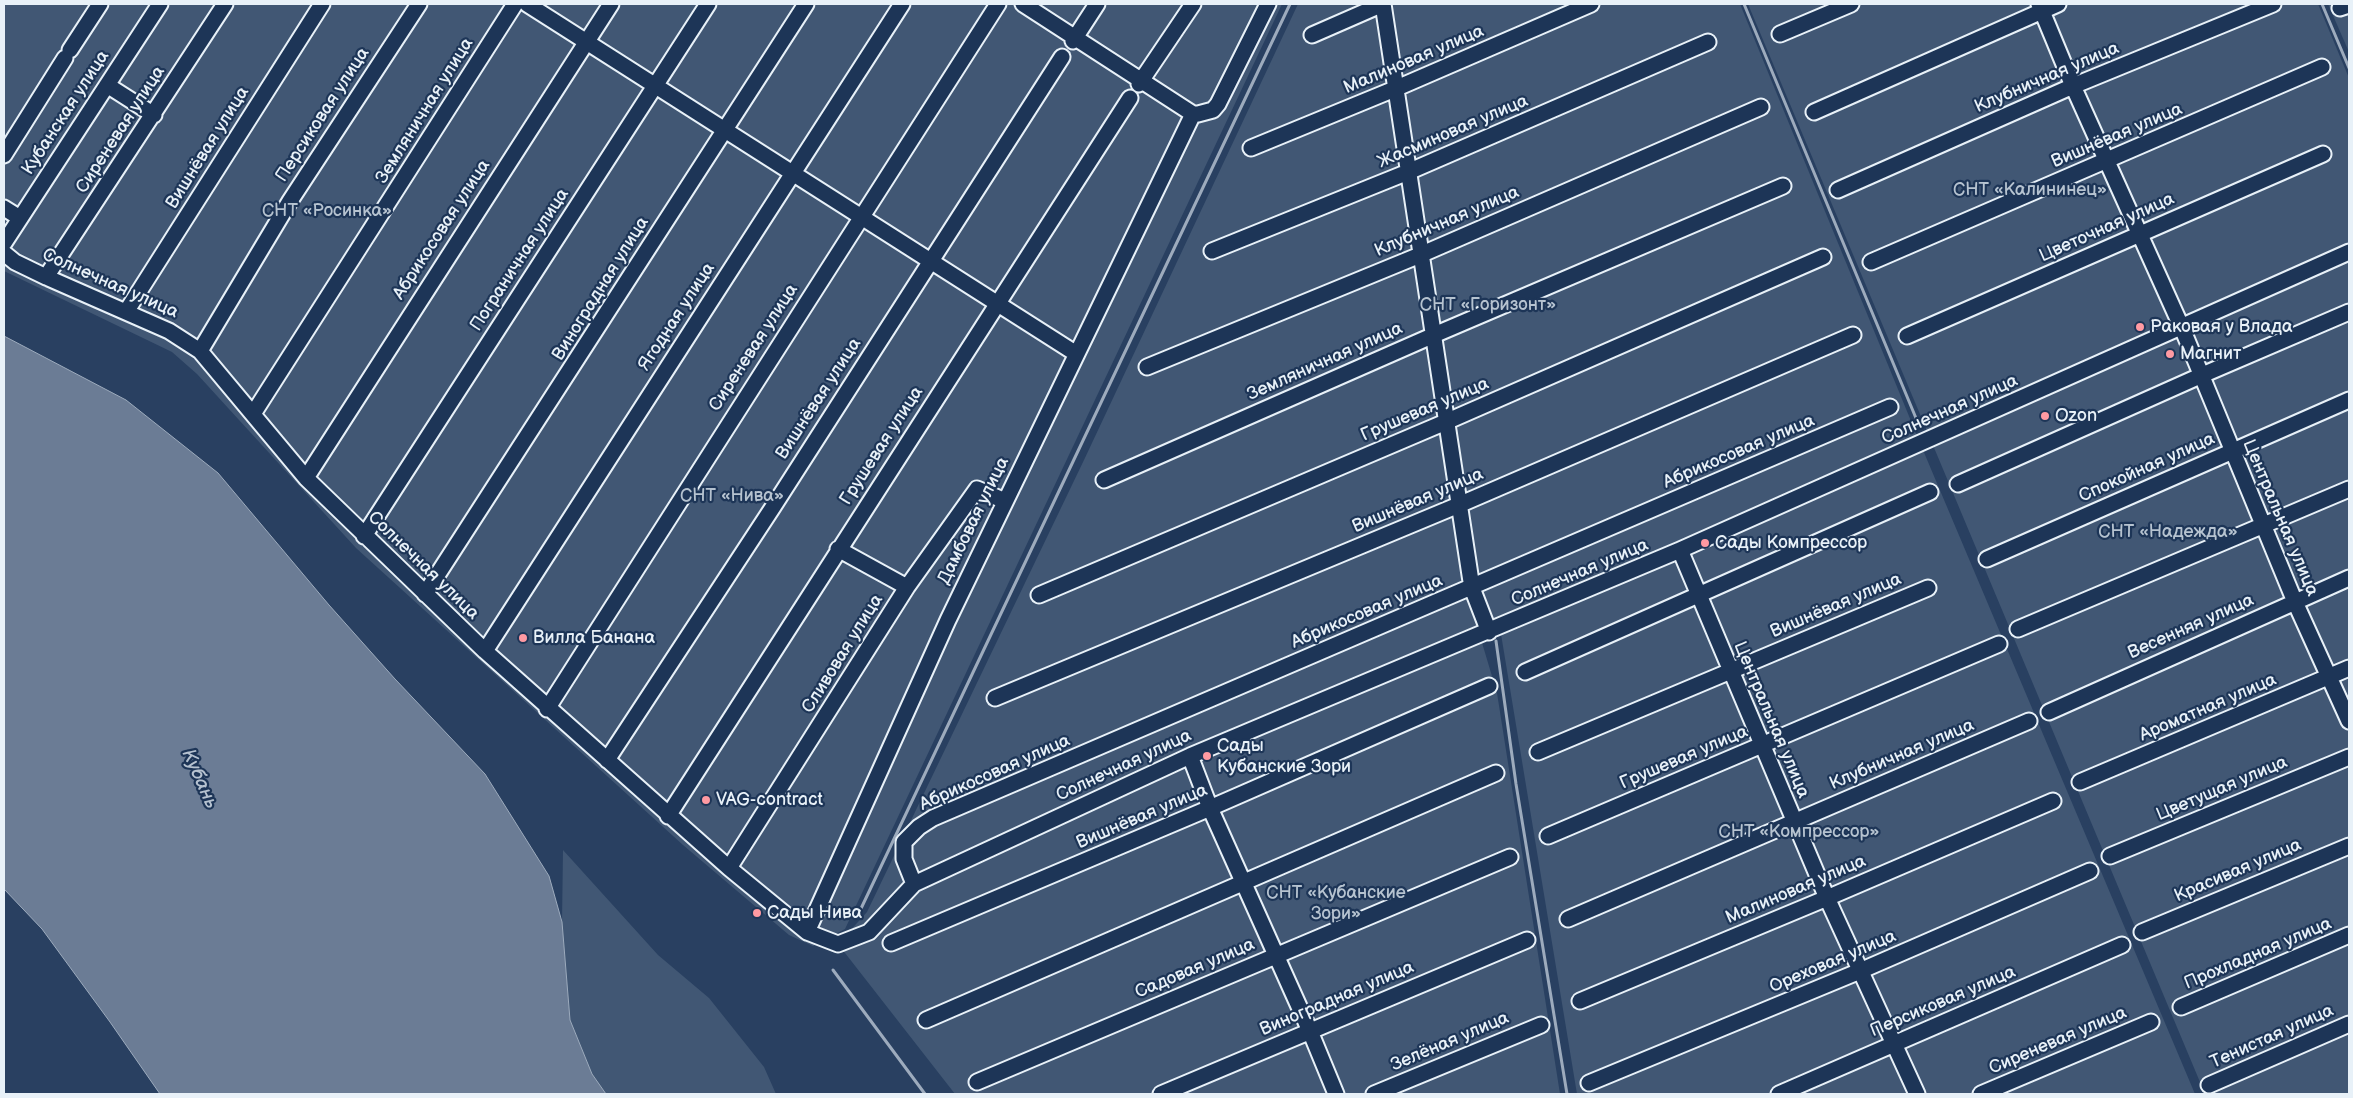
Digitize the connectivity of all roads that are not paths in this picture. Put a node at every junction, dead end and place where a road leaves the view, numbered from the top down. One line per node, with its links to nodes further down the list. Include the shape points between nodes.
1 (100, 4): 43 (street)
2 (160, 4): 31 (street, Кубанская улица)
3 (225, 4): 39 (street, Сиреневая улица)
4 (322, 4): 63 (street, Вишнёвая улица)
5 (419, 4): 69 (street, Персиковая улица, via 290,201)
6 (515, 4): 75 (street, Земляничная улица)
7 (527, 4): 26 (street)
8 (611, 4): 26 (street, Абрикосовая улица)
9 (708, 4): 32 (street, Пограничная улица)
10 (806, 4): 40 (street, Виноградная улица)
11 (902, 4): 46 (street, Ягодная улица)
12 (1023, 4): 24 (street)
13 (1097, 4): 24 (street)
14 (1193, 4): 30 (street)
15 (1268, 4): 38 (street, via 1218,104 1213,110)
16 (1383, 4): 25 (street); 34 (street)
17 (1591, 4): 34 (street, Малиновая улица)
18 (1851, 4): 23 (street)
19 (2058, 4): 22 (street)
20 (2273, 4): 33 (street, Клубничная улица)
21 (997, 7): 50 (street, Сиреневая улица)
22 (2040, 8): 33 (street, Центральная улица); 37 (street)
23 (1780, 34)
24 (1077, 35): 30 (street)
25 (1312, 35)
26 (587, 41): 32 (street); 78 (street, Абрикосовая улица)
27 (1708, 42): 45 (street, Жасминовая улица)
28 (1062, 58): 59 (street, Вишнёвая улица)
29 (2322, 68): 44 (street, Вишнёвая улица)
30 (1143, 78): 38 (street)
31 (107, 85): 39 (street); 51 (street, Кубанская улица)
32 (655, 85): 40 (street); 86 (street, Пограничная улица)
33 (2073, 86): 44 (street, Центральная улица); 48 (street, Клубничная улица)
34 (1397, 88): 41 (street, Малиновая улица); 45 (street)
35 (1130, 98): 62 (street, Грушевая улица)
36 (1760, 107): 57 (street, Клубничная улица)
37 (1814, 112)
38 (1193, 114): 70 (street, Дамбовая улица)
39 (154, 116): 61 (street, Сиреневая улица)
40 (724, 130): 46 (street); 94 (street, Виноградная улица)
41 (1251, 148)
42 (2323, 154): 52 (street, Цветочная улица)
43 (4, 155)
44 (2106, 160): 52 (street, Центральная улица); 60 (street, Вишнёвая улица)
45 (1408, 172): 54 (street, Жасминовая улица); 57 (street)
46 (792, 173): 50 (street); 101 (street, Ягодная улица)
47 (1783, 186): 67 (street, Земляничная улица)
48 (1838, 190)
49 (4, 208): 51 (street)
50 (861, 216): 59 (street); 108 (street, Сиреневая улица)
51 (20, 218): 53 (street, Кубанская улица)
52 (2139, 235): 65 (street, Центральная улица); 68 (street, Цветочная улица)
53 (4, 243)
54 (1212, 251)
55 (2349, 252): 65 (street, Солнечная улица)
56 (4, 253): 61 (street, Солнечная улица)
57 (1420, 255): 67 (street); 71 (street, Клубничная улица)
58 (1823, 257): 76 (street, Грушевая улица)
59 (930, 260): 62 (street); 116 (street, Вишнёвая улица)
60 (1871, 262)
61 (46, 277): 63 (street, Солнечная улица)
62 (997, 303): 70 (street); 87 (street, Грушевая улица)
63 (126, 312): 69 (street, Солнечная улица, via 169,331)
64 (2349, 312): 72 (street)
65 (2182, 328): 72 (street, Центральная улица); 88 (street, Солнечная улица)
66 (1853, 334): 84 (street, Вишнёвая улица)
67 (1434, 335): 76 (street); 79 (street, Земляничная улица)
68 (1907, 336)
69 (200, 351): 75 (street, Солнечная улица)
70 (1075, 353): 83 (street, Дамбовая улица)
71 (1147, 367)
72 (2200, 376): 77 (street, Центральная улица); 80 (street)
73 (2349, 400): 77 (street, Спокойная улица)
74 (1890, 407): 92 (street, Абрикосовая улица)
75 (253, 414): 78 (street, Солнечная улица)
76 (1448, 421): 84 (street); 95 (street, Грушевая улица)
77 (2232, 451): 85 (street, Центральная улица); 89 (street, Спокойная улица)
78 (306, 478): 86 (street, Солнечная улица)
79 (1104, 480)
80 (1958, 484)
81 (2349, 489): 85 (street)
82 (1930, 492): 96 (street)
83 (1005, 501): 91 (street, Сливовая улица, via 977,488); 133 (street, Дамбовая улица)
84 (1461, 504): 92 (street); 107 (street, Вишнёвая улица)
85 (2264, 526): 97 (street, Центральная улица); 98 (street)
86 (364, 536): 94 (street, Солнечная улица)
87 (838, 549): 91 (street); 121 (street, Грушевая улица)
88 (1680, 550): 96 (street, Центральная улица); 99 (street, Солнечная улица)
89 (1987, 559)
90 (2349, 578): 97 (street, Весенняя улица)
91 (907, 587): 127 (street, Сливовая улица)
92 (1472, 588): 99 (street); 130 (street, Абрикосовая улица, via 933,818 904,842 904,859)
93 (1928, 588): 103 (street, Вишнёвая улица)
94 (425, 594): 101 (street, Солнечная улица)
95 (1040, 595)
96 (1698, 596): 103 (street, Центральная улица); 104 (street)
97 (2295, 602): 105 (street, Центральная улица); 109 (street, Весенняя улица)
98 (2018, 629)
99 (1489, 632): 114 (street, Солнечная улица)
100 (1999, 644): 112 (street, Грушевая улица)
101 (484, 651): 108 (street, Солнечная улица)
102 (2349, 668): 105 (street, Ароматная улица)
103 (1731, 670): 112 (street, Центральная улица); 113 (street, Вишнёвая улица)
104 (1525, 672)
105 (2328, 677): 111 (street, Центральная улица); 118 (street, Ароматная улица)
106 (1489, 686): 120 (street, Вишнёвая улица)
107 (994, 698)
108 (547, 709): 116 (street, Солнечная улица)
109 (2049, 712)
110 (2030, 720): 122 (street, Клубничная улица)
111 (2349, 721)
112 (1762, 745): 122 (street, Центральная улица); 123 (street, Грушевая улица)
113 (1538, 752)
114 (1190, 756): 120 (street); 130 (street, Солнечная улица)
115 (2349, 757): 126 (street, Цветущая улица)
116 (607, 760): 121 (street, Солнечная улица)
117 (1496, 773): 129 (street)
118 (2080, 782)
119 (2053, 801): 131 (street, Малиновая улица)
120 (1210, 808): 129 (street); 137 (street, Вишнёвая улица)
121 (668, 816): 127 (street, Солнечная улица)
122 (1794, 822): 131 (street, Центральная улица); 132 (street, Клубничная улица)
123 (1548, 836)
124 (2349, 846): 134 (street, Красивая улица)
125 (1510, 856): 139 (street, Садовая улица)
126 (2110, 856)
127 (729, 868): 133 (street, Солнечная улица)
128 (2090, 871): 140 (street, Ореховая улица)
129 (1243, 882): 139 (street); 143 (street)
130 (914, 884): 133 (street, Солнечная улица, via 869,932 838,944)
131 (1826, 898): 140 (street, Центральная улица); 141 (street, Малиновая улица)
132 (1568, 919)
133 (807, 932)
134 (2142, 932)
135 (2349, 935): 142 (street, Прохладная улица)
136 (1527, 940): 147 (street, Виноградная улица)
137 (891, 943)
138 (2122, 945): 148 (street, Персиковая улица)
139 (1275, 955): 147 (street); 149 (street, Садовая улица)
140 (1860, 972): 148 (street, Центральная улица); 150 (street, Ореховая улица)
141 (1580, 1000)
142 (2181, 1007)
143 (926, 1020)
144 (2151, 1022): 157 (street, Сиреневая улица)
145 (2349, 1024): 151 (street, Тенистая улица)
146 (1540, 1025): 154 (street, Зелёная улица)
147 (1310, 1031): 152 (street, Виноградная улица); 153 (street)
148 (1895, 1043): 155 (street, Персиковая улица); 156 (street, Центральная улица)
149 (977, 1082)
150 (1589, 1083)
151 (2209, 1085)
152 (1161, 1094)
153 (1336, 1094)
154 (1374, 1094)
155 (1779, 1094)
156 (1917, 1094)
157 (1980, 1094)

